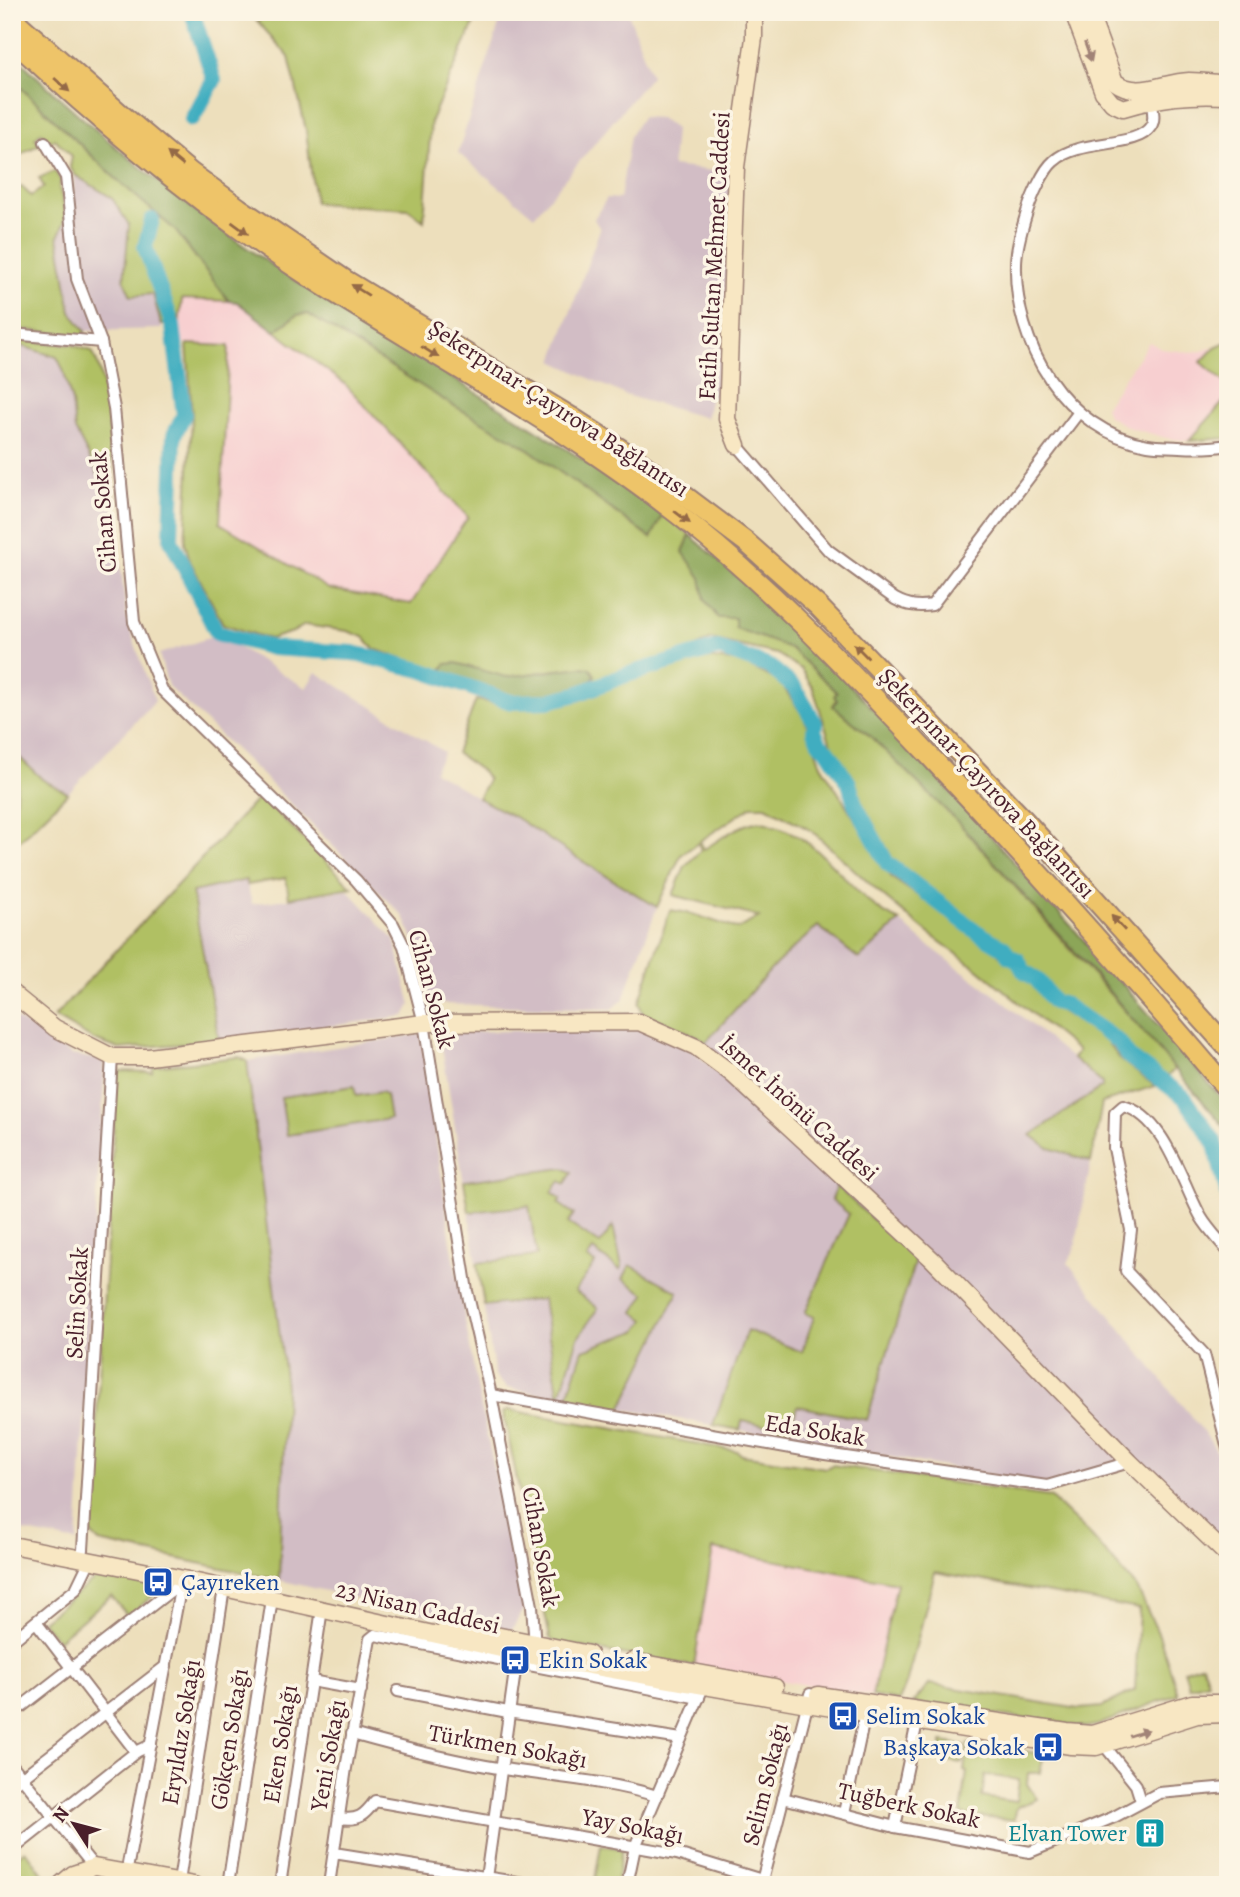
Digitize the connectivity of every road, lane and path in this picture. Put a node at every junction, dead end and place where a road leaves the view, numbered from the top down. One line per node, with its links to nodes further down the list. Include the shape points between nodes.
1 (754, 12): 14 (street, Fatih Sultan Mehmet Caddesi, via 736,167 727,419)
2 (1073, 12): 7 (street, one-way to 7, via 1103,92)
3 (1089, 12): 7 (street, via 1115,82)
4 (12, 18): 16 (highway, Şekerpınar-Çayırova Bağlantısı, one-way to 4, via 818,606 746,542 634,458 345,280 239,208 123,117)
5 (12, 39): 22 (highway, Şekerpınar-Çayırova Bağlantısı, one-way to 22, via 110,127 223,216 307,275 558,430 732,558 824,645 998,829)
6 (1228, 84): 7 (street, via 1187,81)
7 (1113, 91): 9 (street, via 1112,103 1123,108)
8 (1228, 96): 9 (street, via 1191,94)
9 (1151, 100): 13 (street, via 1151,126 1139,136 1080,146 1053,161 1027,210 1016,262 1025,329 1046,376)
10 (45, 142): 12 (street, Cihan Sokak, via 66,177 77,279)
11 (12, 334): 12 (street)
12 (101, 342): 18 (street, Cihan Sokak, via 114,408 134,622 162,690 356,880 393,924 404,946)
13 (1079, 412): 14 (street, via 932,605 920,607 895,599 828,550); 15 (street, via 1119,437 1149,445)
14 (737, 445)
15 (1228, 445)
16 (1139, 946): 19 (highway); 20 (highway, Şekerpınar-Çayırova Bağlantısı)
17 (12, 993): 21 (street, İsmet İnönü Caddesi, via 55,1028)
18 (424, 1023): 21 (street, İsmet İnönü Caddesi, via 149,1057); 24 (street, Cihan Sokak, via 467,1291); 26 (street, İsmet İnönü Caddesi, via 639,1022 695,1047 731,1073 933,1260)
19 (1228, 1031)
20 (1228, 1048)
21 (112, 1057): 30 (street, Selin Sokak)
22 (1228, 1090)
23 (1228, 1251): 25 (street, via 1201,1218 1156,1128 1136,1109 1123,1106 1115,1113 1114,1148 1131,1230 1126,1271 1204,1354)
24 (491, 1395): 26 (street, Eda Sokak, via 825,1454 1047,1486); 37 (street, Cihan Sokak, via 532,1606)
25 (1228, 1449)
26 (1130, 1462): 29 (street, İsmet İnönü Caddesi)
27 (12, 1534): 30 (street, 23 Nisan Caddesi)
28 (12, 1545): 30 (street, 23 Nisan Caddesi)
29 (1227, 1554)
30 (86, 1555): 31 (street, 23 Nisan Caddesi); 35 (street, via 76,1588); 37 (street, 23 Nisan Caddesi)
31 (182, 1581): 32 (street, 23 Nisan Caddesi); 39 (street); 40 (street)
32 (224, 1588): 33 (street, 23 Nisan Caddesi); 77 (street, Eryıldız Sokağı)
33 (272, 1599): 34 (street, 23 Nisan Caddesi); 80 (street, Gökçen Sokağı)
34 (322, 1609): 37 (street, 23 Nisan Caddesi); 41 (street, Eken Sokağı)
35 (36, 1622): 36 (street); 40 (street)
36 (12, 1641)
37 (534, 1650): 44 (street, 23 Nisan Caddesi); 45 (street, 23 Nisan Caddesi)
38 (516, 1664): 42 (street, Yeni Sokağı, via 374,1635); 44 (street); 47 (street)
39 (166, 1666): 48 (street); 55 (street)
40 (71, 1668): 48 (street); 49 (street)
41 (311, 1681): 42 (street); 81 (street, Eken Sokağı)
42 (360, 1690): 53 (street, Yeni Sokağı)
43 (398, 1691): 47 (street)
44 (701, 1692): 45 (street, 23 Nisan Caddesi); 54 (street)
45 (809, 1699): 46 (street, 23 Nisan Caddesi, via 1092,1734 1192,1703); 50 (street, 23 Nisan Caddesi); 64 (street, Selim Sokağı)
46 (1228, 1703)
47 (508, 1712): 54 (street); 59 (street)
48 (106, 1713): 57 (street); 60 (street)
49 (12, 1714)
50 (865, 1714): 52 (street, 23 Nisan Caddesi); 66 (street)
51 (1228, 1714): 56 (street, 23 Nisan Caddesi, one-way to 51, via 1197,1715)
52 (917, 1722): 56 (street, 23 Nisan Caddesi, via 1071,1746); 70 (street)
53 (352, 1734): 59 (street, Türkmen Sokağı); 68 (street, Yeni Sokağı)
54 (681, 1739): 63 (street)
55 (151, 1745): 57 (street); 75 (street)
56 (1104, 1745): 65 (street, via 1136,1785)
57 (136, 1752): 67 (street)
58 (12, 1765): 60 (street)
59 (502, 1769): 63 (street, Türkmen Sokağı); 69 (street)
60 (22, 1777): 61 (street); 67 (street)
61 (12, 1785)
62 (1228, 1787): 65 (street, Tuğberk Sokak, via 1159,1793)
63 (657, 1796): 71 (street)
64 (783, 1798): 66 (street, Tuğberk Sokak); 78 (street, Selim Sokağı)
65 (1141, 1801): 70 (street, Tuğberk Sokak, via 1030,1852)
66 (844, 1813): 70 (street, Tuğberk Sokak)
67 (54, 1816): 72 (street); 74 (street)
68 (339, 1818): 69 (street, Yay Sokağı, via 363,1817 376,1801); 73 (street, Yeni Sokağı)
69 (494, 1820): 71 (street, Yay Sokağı); 76 (street)
70 (895, 1826)
71 (635, 1847): 78 (street, Yay Sokağı, via 677,1854); 84 (street)
72 (12, 1850)
73 (334, 1853): 76 (street); 82 (street, Yeni Sokağı)
74 (94, 1867): 75 (street); 79 (street, via 73,1874)
75 (125, 1879): 77 (street)
76 (486, 1881): 83 (street)
77 (186, 1883)
78 (762, 1883)
79 (60, 1885)
80 (228, 1885)
81 (280, 1885)
82 (329, 1885)
83 (535, 1885)
84 (626, 1885)

